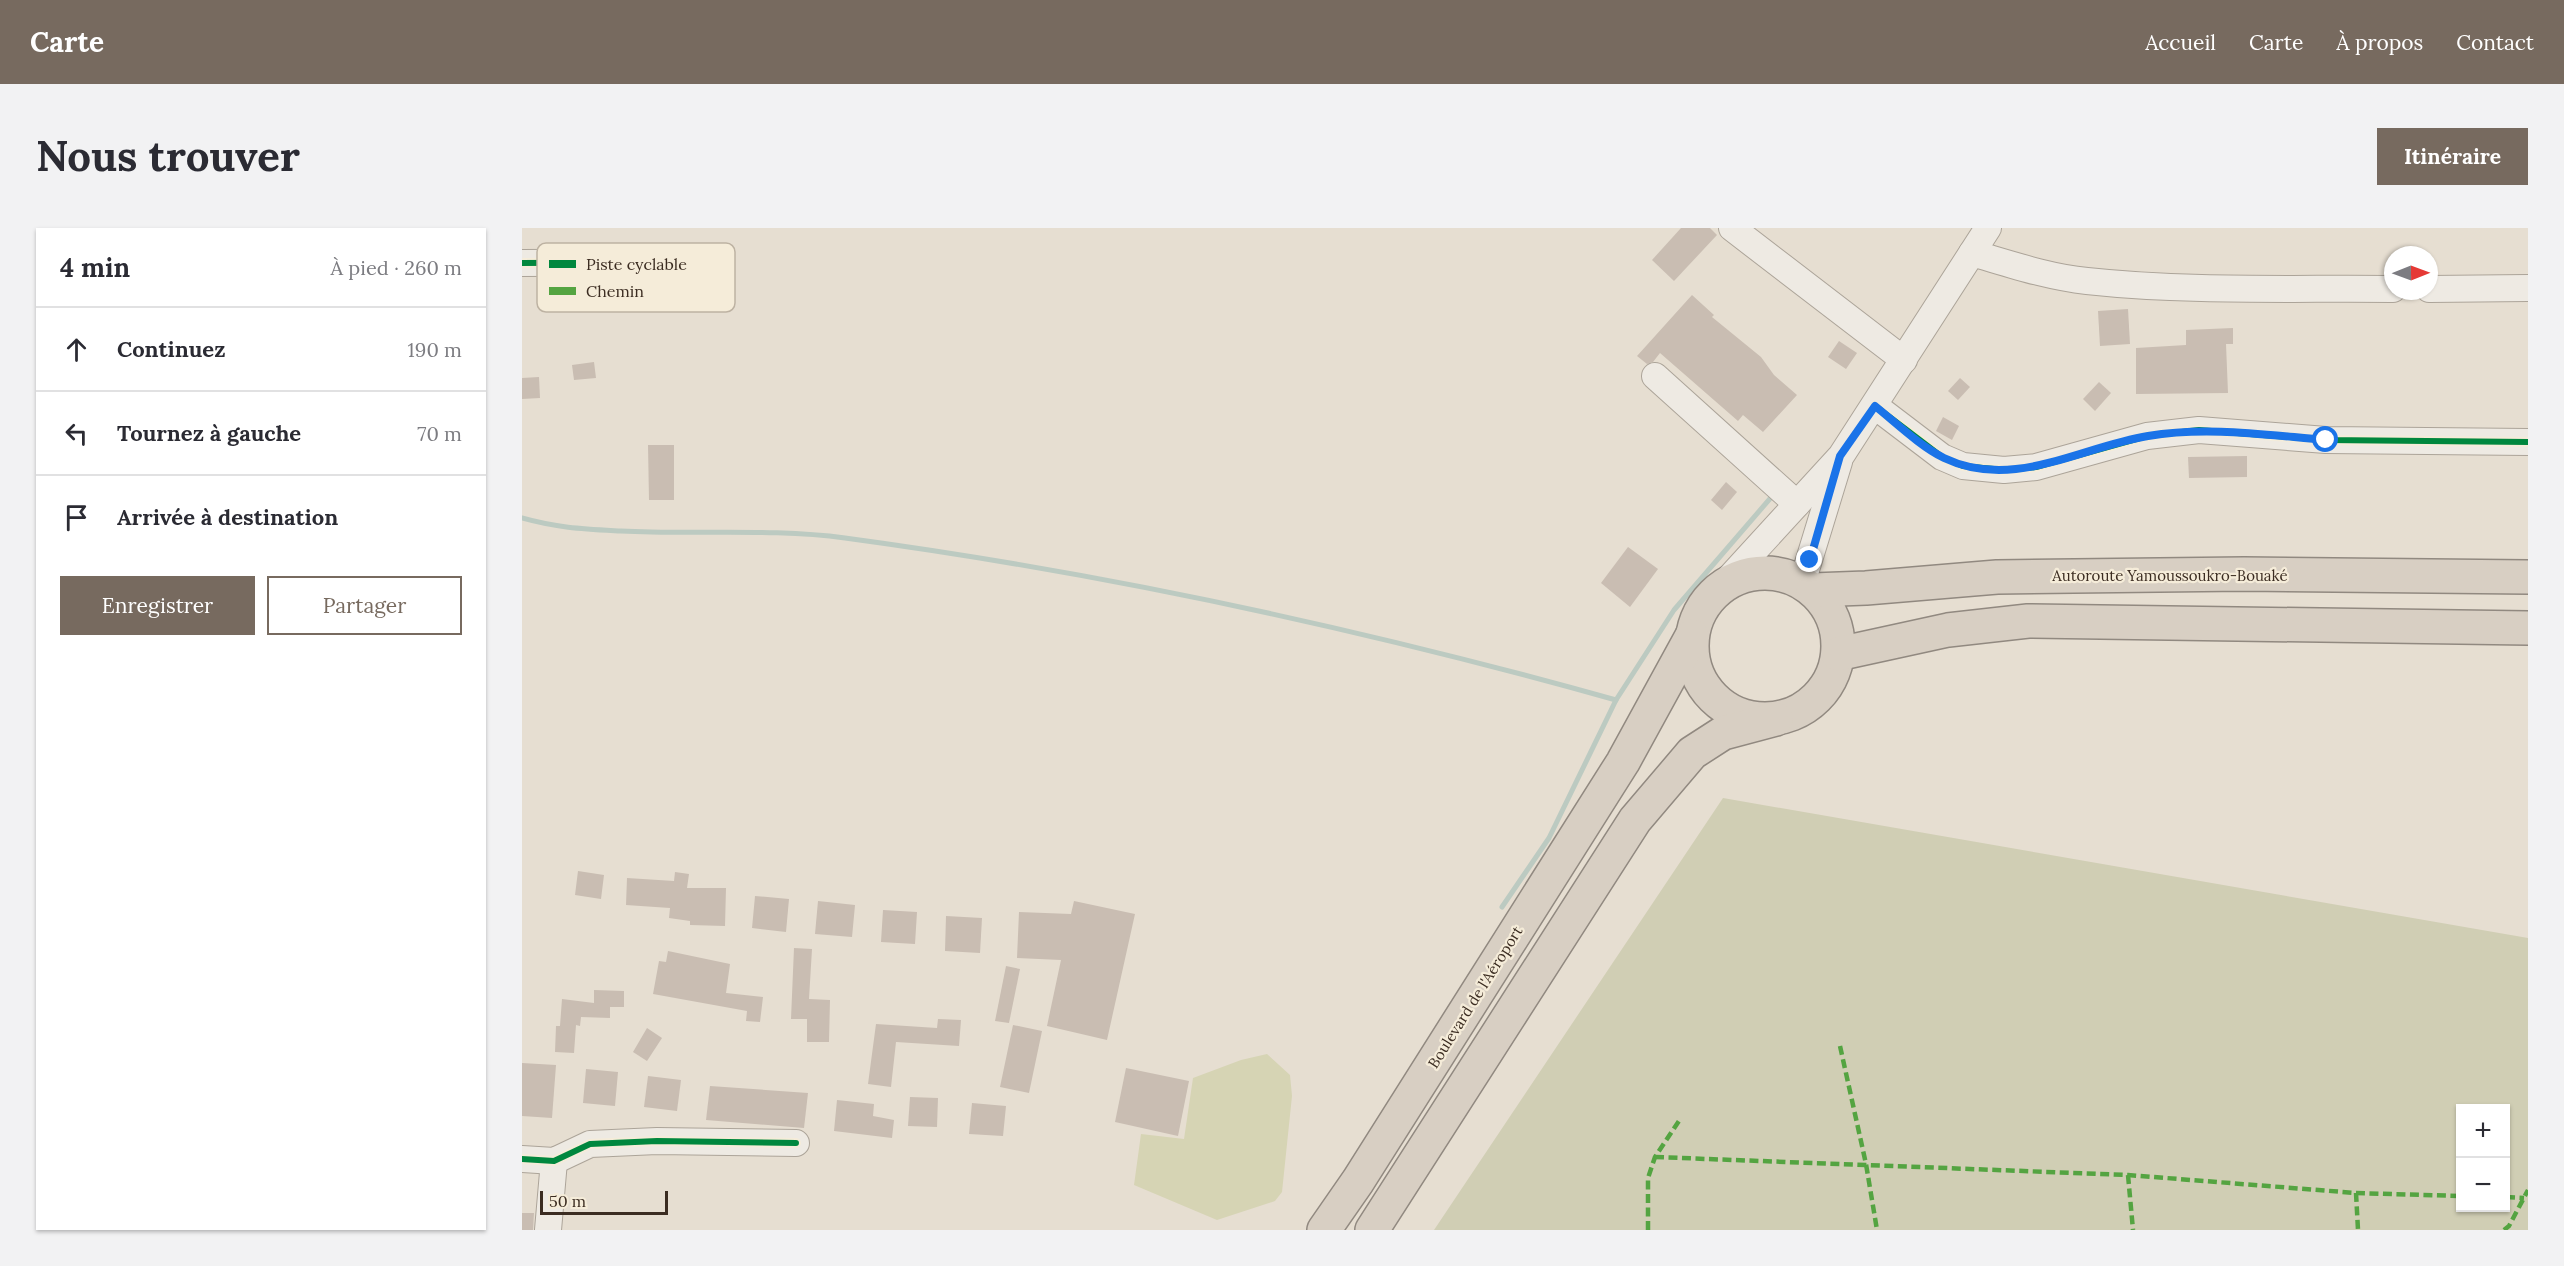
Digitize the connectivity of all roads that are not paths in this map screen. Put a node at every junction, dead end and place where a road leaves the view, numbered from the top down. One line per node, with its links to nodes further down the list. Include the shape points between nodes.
1 (1732, 228): 9 (street)
2 (1988, 228): 3 (street)
3 (1972, 253): 7 (street, via 2086,281 2212,288); 9 (street)
4 (522, 263): 5 (street)
5 (537, 263)
6 (2528, 288): 8 (street)
7 (2384, 289)
8 (2438, 289)
9 (1904, 360): 11 (street)
10 (1655, 376): 14 (street)
11 (1875, 406): 12 (street, via 1942,457 1963,466 2004,471 2036,467 2147,436 2199,430 2326,440); 13 (street)
12 (2528, 442)
13 (1840, 456): 14 (street); 17 (street)
14 (1797, 504): 16 (street)
15 (2528, 577): 17 (highway, Autoroute Yamoussoukro-Bouaké, via 1997,577 1866,588)
16 (1722, 586): 17 (highway, via 1744,575 1768,572 1792,577); 19 (highway, via 1708,600)
17 (1808, 587): 20 (highway, via 1828,608 1837,630)
18 (2528, 628): 20 (highway, via 2028,621 1948,630)
19 (1692, 636): 21 (highway, via 1693,659 1700,681 1714,699 1743,716); 26 (highway, Boulevard de l'Aéroport, via 1623,762)
20 (1838, 654): 21 (highway, via 1832,677 1818,697 1799,712)
21 (1776, 719): 27 (highway, via 1723,733 1692,753 1635,820)
22 (796, 1143): 24 (street, via 591,1144)
23 (522, 1159): 24 (street)
24 (554, 1161): 25 (street)
25 (548, 1230)
26 (1324, 1230)
27 (1372, 1230)

